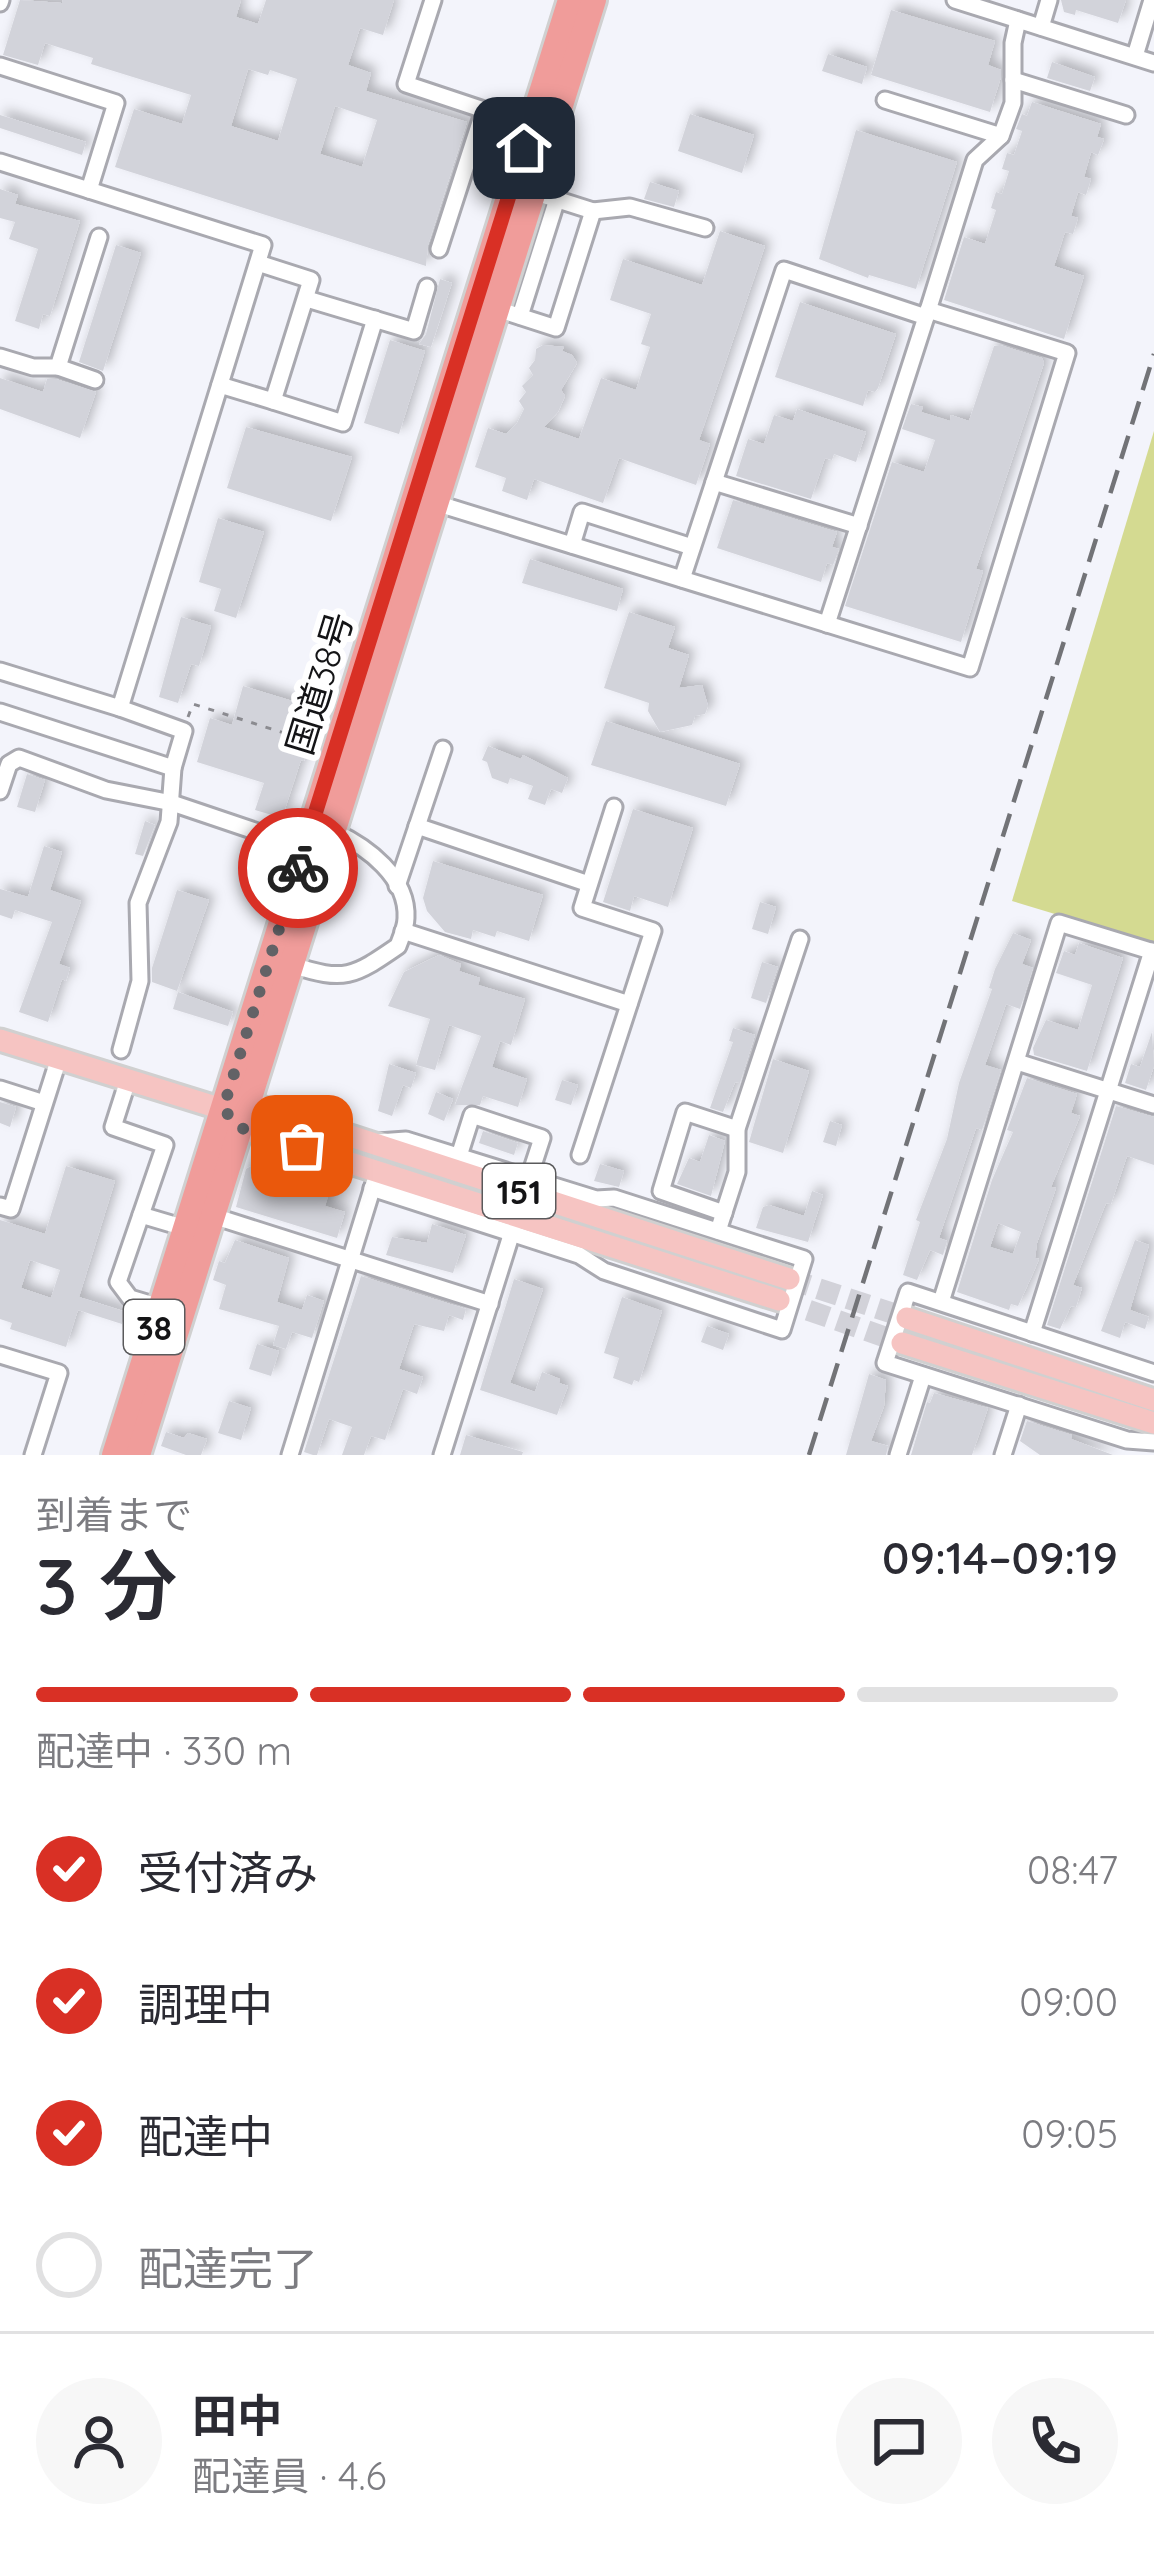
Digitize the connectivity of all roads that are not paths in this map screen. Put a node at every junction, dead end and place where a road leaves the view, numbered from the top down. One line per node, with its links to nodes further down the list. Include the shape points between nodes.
1 (433, 0): 22 (street, via 406,85 484,110)
2 (570, 0): 18 (highway, 国道38号 / 38)
3 (594, 0): 18 (highway, 国道38号 / 38)
4 (955, 0): 7 (street)
5 (1049, 0): 8 (street)
6 (1152, 0): 9 (street)
7 (1018, 20): 8 (street); 12 (street)
8 (1041, 27): 9 (street)
9 (1135, 56): 10 (street)
10 (1154, 63)
11 (0, 66): 17 (street, via 116,103)
12 (1013, 80): 14 (street); 15 (street)
13 (885, 100): 15 (street)
14 (1126, 115)
15 (1001, 136): 27 (street, via 975,160)
16 (0, 162): 17 (street)
17 (89, 190): 23 (street, via 263,245)
18 (534, 192): 19 (street); 26 (highway, 国道38号 / 38); 35 (highway, 国道38号 / 38)
19 (593, 211): 20 (street, via 630,207); 26 (street, via 556,328)
20 (705, 228)
21 (99, 237): 30 (street)
22 (439, 249)
23 (258, 263): 25 (street, via 311,280); 32 (street)
24 (428, 287): 28 (street, via 414,331)
25 (307, 299): 28 (street); 33 (street)
26 (508, 312): 35 (highway, 国道38号 / 38)
27 (927, 313): 34 (street, via 784,270); 36 (street); 40 (street, via 1066,353 970,668)
28 (375, 319): 33 (street, via 343,423)
29 (0, 357): 30 (street)
30 (58, 367): 31 (street)
31 (95, 380)
32 (220, 385): 33 (street); 42 (street)
33 (272, 401)
34 (714, 482): 36 (street); 38 (street)
35 (425, 499): 37 (street); 51 (highway, 国道38号 / 38); 52 (highway, 国道38号 / 38)
36 (859, 526): 40 (street)
37 (572, 545): 38 (street, via 582,512); 39 (street)
38 (692, 547): 39 (street)
39 (682, 579): 40 (street)
40 (827, 624)
41 (0, 670): 42 (street)
42 (120, 708): 46 (street, via 184,731)
43 (0, 712): 46 (street)
44 (442, 749): 50 (street)
45 (5, 758): 47 (street); 48 (street)
46 (172, 768): 48 (street)
47 (0, 790)
48 (172, 803): 52 (street); 61 (street, via 138,903 140,982)
49 (614, 807): 53 (street)
50 (417, 826): 53 (street); 54 (street)
51 (335, 832): 54 (street, via 362,844); 58 (highway, 国道38号 / 38)
52 (304, 848): 70 (highway, 国道38号 / 38)
53 (590, 884): 59 (street, via 582,908 652,931)
54 (397, 886): 55 (street)
55 (403, 931): 58 (street, via 398,946 348,975); 59 (street)
56 (800, 939): 72 (street)
57 (1153, 952): 63 (street, via 1059,923); 66 (street)
58 (292, 965): 68 (highway, 国道38号 / 38)
59 (628, 1004): 74 (street)
60 (0, 1040): 62 (main road)
61 (122, 1050)
62 (59, 1058): 64 (main road); 67 (street)
63 (1017, 1062): 66 (street); 85 (street)
64 (128, 1080): 70 (main road); 80 (street, via 113,1127 165,1145)
65 (0, 1089): 67 (street)
66 (1109, 1092): 69 (street); 89 (street)
67 (44, 1103): 78 (street, via 11,1209)
68 (249, 1103): 70 (main road); 71 (highway, 国道38号 / 38); 73 (main road, 151)
69 (1154, 1106)
70 (223, 1109): 71 (main road, 151); 81 (highway, 国道38号 / 38)
71 (241, 1128): 77 (main road, 151); 81 (highway, 国道38号 / 38)
72 (737, 1129): 79 (street, via 737,1172); 79 (street, via 686,1112 661,1191)
73 (369, 1142): 75 (street, via 406,1140); 82 (main road, 151, via 784,1290)
74 (580, 1155)
75 (459, 1156): 76 (street); 76 (street, via 472,1115 542,1138)
76 (529, 1178): 83 (street)
77 (375, 1179): 82 (main road, 151); 84 (street)
78 (0, 1206)
79 (724, 1213): 83 (street)
80 (141, 1215): 81 (street); 87 (street, via 118,1282 130,1298)
81 (197, 1218): 84 (street); 87 (highway, 国道38号 / 38); 97 (highway, 国道38号 / 38)
82 (514, 1225): 83 (street, via 604,1271 782,1330 804,1259); 86 (street)
83 (718, 1232)
84 (350, 1259): 86 (street); 99 (street)
85 (941, 1303): 89 (street); 93 (street, via 908,1292 885,1363)
86 (490, 1304): 100 (street)
87 (160, 1307): 97 (highway, 国道38号 / 38)
88 (908, 1318): 94 (main road)
89 (1032, 1333): 92 (street)
90 (902, 1342): 96 (main road)
91 (0, 1355): 98 (street, via 59,1373)
92 (1154, 1372)
93 (923, 1376): 95 (street); 101 (street)
94 (1154, 1400)
95 (1018, 1405): 96 (street); 102 (street)
96 (1148, 1440)
97 (131, 1452)
98 (33, 1455)
99 (290, 1455)
100 (442, 1455)
101 (898, 1455)
102 (1003, 1455)

